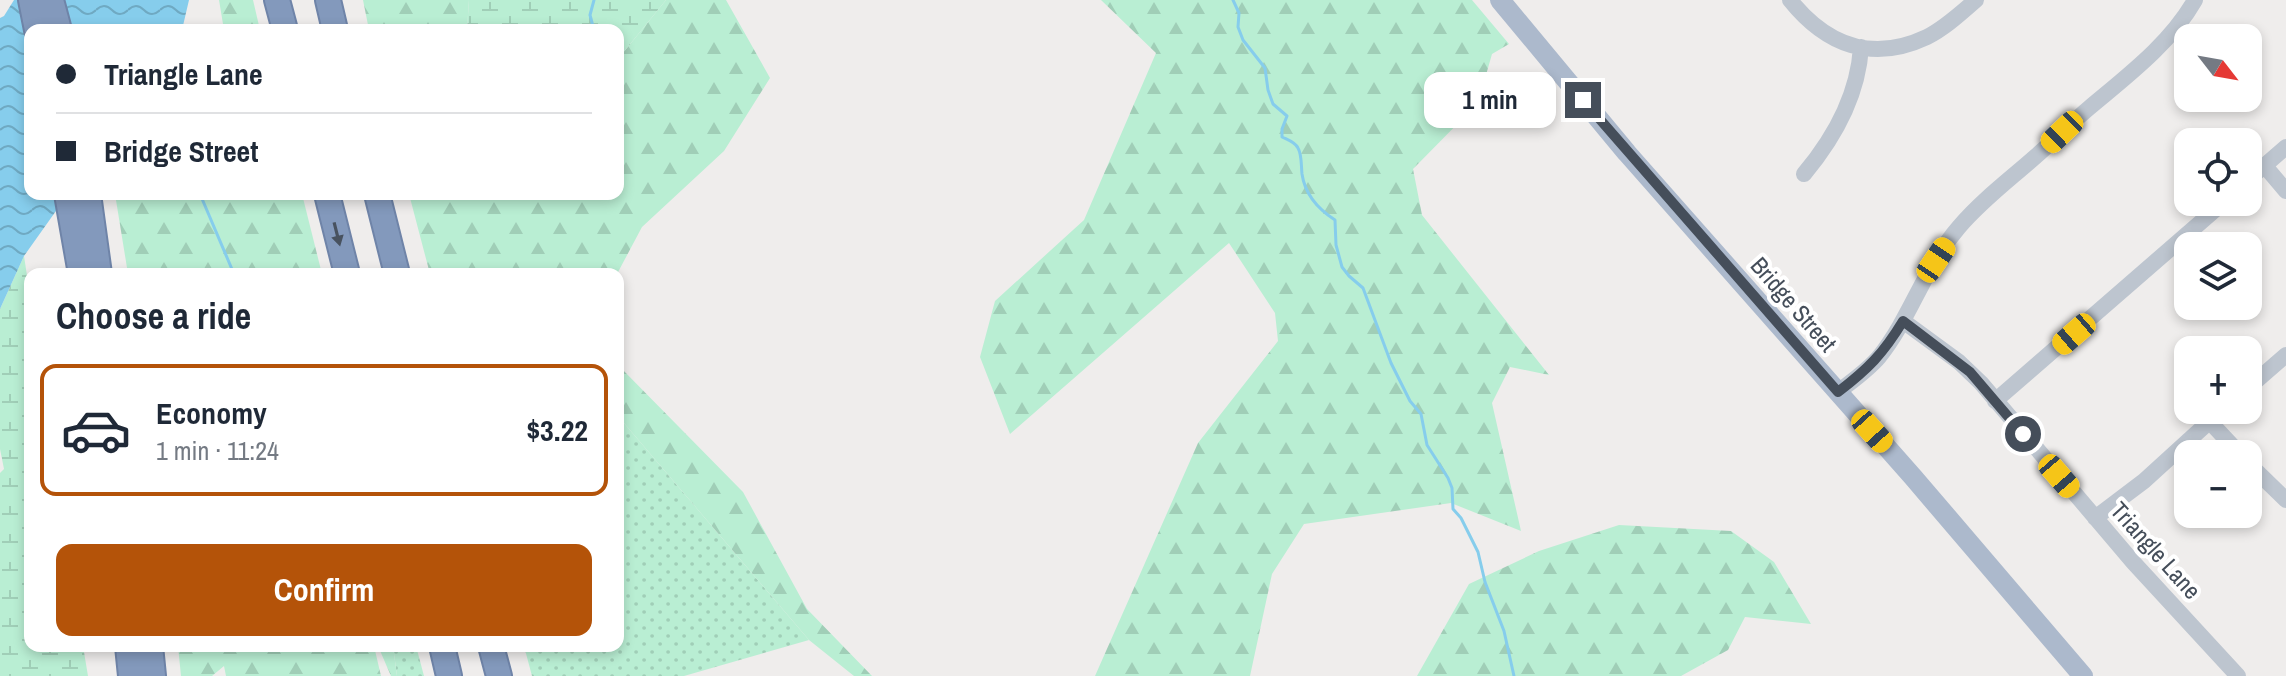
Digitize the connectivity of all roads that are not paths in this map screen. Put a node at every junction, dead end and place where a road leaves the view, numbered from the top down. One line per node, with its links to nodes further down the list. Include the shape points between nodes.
1 (31, 0): 9 (highway)
2 (51, 0): 10 (highway)
3 (277, 0): 11 (highway)
4 (328, 0): 12 (highway)
5 (1500, 0): 29 (main road, Bridge Street)
6 (1790, 0): 13 (street, via 1827,35)
7 (1976, 0): 13 (street, via 1914,42)
8 (2195, 0): 26 (street, via 2151,54 1958,228)
9 (36, 24)
10 (57, 24)
11 (283, 24)
12 (334, 24)
13 (1861, 47): 16 (street, via 1847,109)
14 (2286, 147): 15 (street)
15 (2264, 165): 17 (street)
16 (1804, 174)
17 (2286, 191)
18 (328, 200): 24 (highway, one-way to 24)
19 (378, 200): 25 (highway)
20 (84, 210): 22 (highway); 23 (highway)
21 (2208, 216): 30 (street)
22 (81, 268)
23 (98, 268)
24 (346, 268)
25 (396, 268)
26 (1903, 321): 29 (street, via 1868,369); 30 (street, Triangle Lane, via 1970,372)
27 (2286, 355): 28 (street)
28 (2262, 376)
29 (1838, 392): 43 (main road, Bridge Street)
30 (1995, 401): 34 (street, Triangle Lane)
31 (2207, 424): 34 (street)
32 (2262, 477): 33 (street)
33 (2286, 500)
34 (2095, 518): 44 (street, Triangle Lane)
35 (129, 652): 39 (highway)
36 (151, 652): 40 (highway)
37 (443, 652): 41 (highway)
38 (493, 652): 42 (highway)
39 (131, 676)
40 (153, 676)
41 (449, 676)
42 (499, 676)
43 (2083, 676)
44 (2238, 676)

